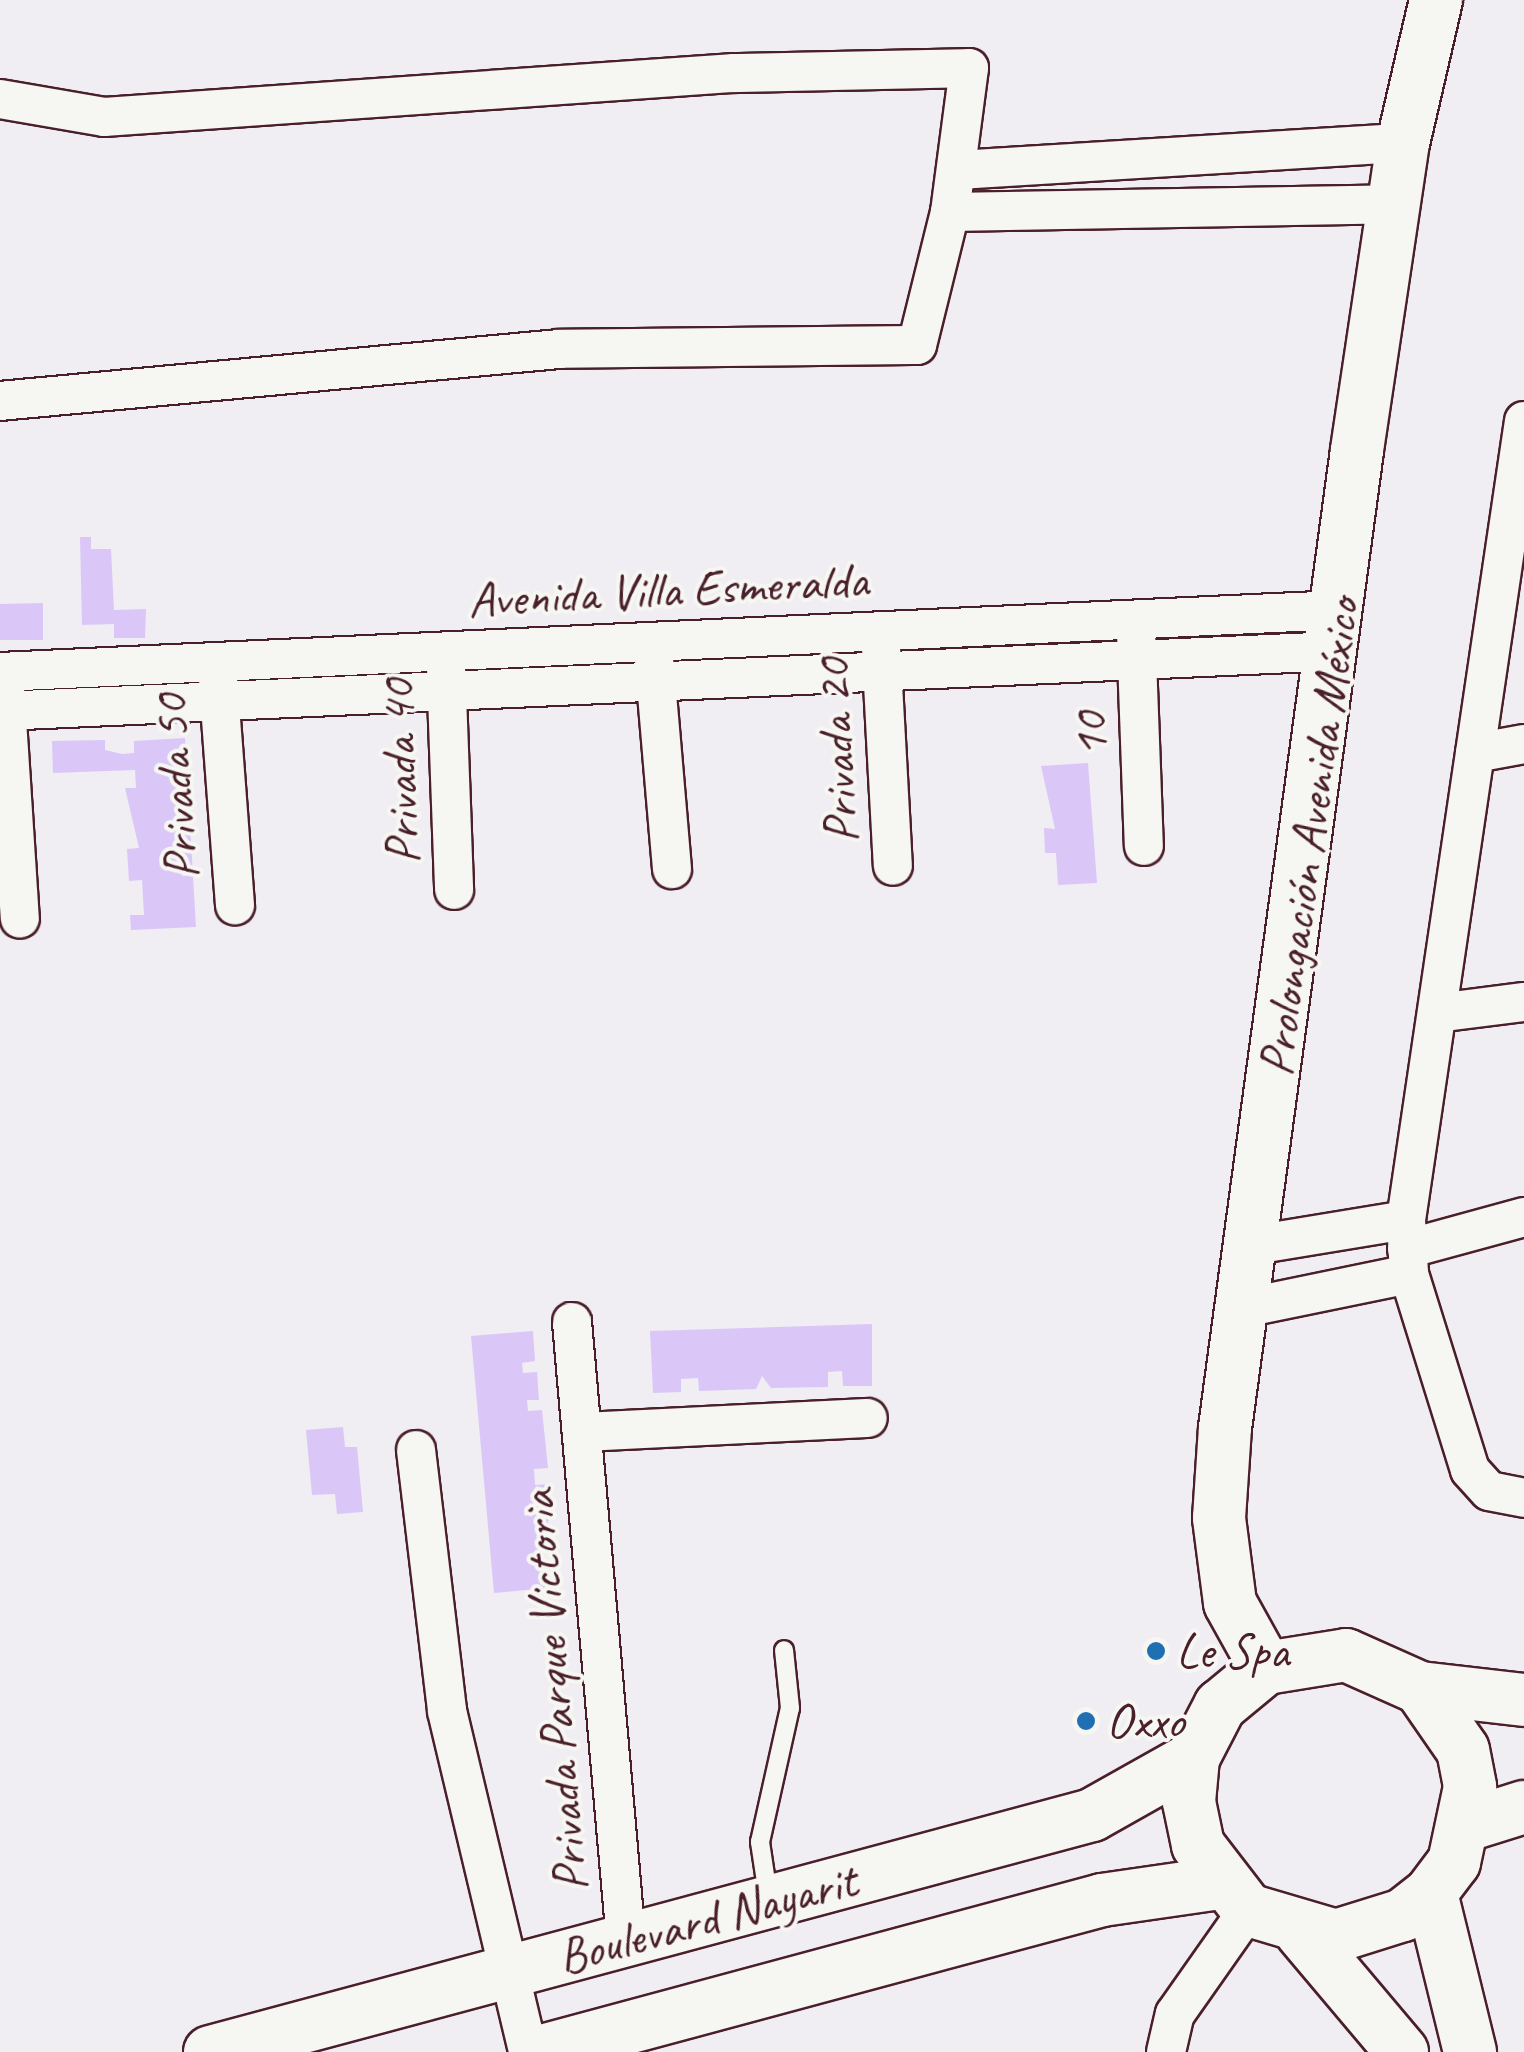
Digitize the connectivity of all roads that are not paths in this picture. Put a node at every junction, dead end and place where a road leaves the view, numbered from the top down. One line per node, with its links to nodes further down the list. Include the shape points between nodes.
1 (1436, 0): 3 (street, Prolongación Avenida México)
2 (0, 99): 4 (street, via 104,117 734,72 969,68)
3 (1403, 144): 4 (street); 5 (street, Prolongación Avenida México)
4 (958, 170): 6 (street)
5 (1394, 204): 6 (street); 12 (street, Prolongación Avenida México)
6 (950, 212): 7 (street, via 917,344 559,349)
7 (0, 401)
8 (1524, 420): 9 (street)
9 (1521, 465): 24 (street)
10 (1135, 620): 11 (street, Avenida Villa Esmeralda); 12 (street, Avenida Villa Esmeralda); 15 (street, 10)
11 (880, 630): 13 (street, Avenida Villa Esmeralda); 17 (street, Privada 20)
12 (1338, 630): 15 (street, Avenida Villa Esmeralda); 34 (street, Prolongación Avenida México)
13 (653, 642): 14 (street, Avenida Villa Esmeralda); 19 (street)
14 (445, 650): 16 (street, Avenida Villa Esmeralda); 20 (street, Privada 40)
15 (1137, 657): 17 (street, Avenida Villa Esmeralda); 25 (street, 10)
16 (216, 662): 18 (street, Avenida Villa Esmeralda); 21 (street, Privada 50)
17 (881, 669): 19 (street, Avenida Villa Esmeralda); 26 (street, Privada 20)
18 (2, 672): 22 (street)
19 (654, 684): 20 (street, Avenida Villa Esmeralda); 27 (street)
20 (447, 692): 21 (street, Avenida Villa Esmeralda); 28 (street, Privada 40)
21 (220, 703): 22 (street, Avenida Villa Esmeralda); 29 (street, Privada 50)
22 (3, 711): 30 (street)
23 (1524, 744): 24 (street)
24 (1475, 753): 32 (street)
25 (1144, 846)
26 (892, 866)
27 (672, 869)
28 (454, 890)
29 (235, 905)
30 (20, 919)
31 (1524, 1002): 32 (street)
32 (1437, 1013): 35 (street)
33 (1524, 1218): 35 (street)
34 (1254, 1245): 35 (street); 36 (street, Prolongación Avenida México)
35 (1407, 1248): 36 (street); 41 (street, via 1470,1470 1489,1491)
36 (1244, 1308): 43 (street, Prolongación Avenida México, via 1219,1518 1230,1604)
37 (572, 1322): 39 (street, Privada Parque Victoria)
38 (868, 1418): 39 (street, Privada Parque Victoria)
39 (582, 1432): 53 (street, Privada Parque Victoria)
40 (416, 1450): 54 (street, via 447,1711)
41 (1524, 1498)
42 (784, 1650): 51 (lane, via 790,1708 760,1842)
43 (1266, 1668): 44 (street, via 1346,1655); 46 (street, via 1220,1706)
44 (1420, 1688): 45 (street); 48 (street, via 1463,1750)
45 (1524, 1700)
46 (1193, 1758): 50 (street, via 1188,1802); 51 (street, Boulevard Nayarit, via 1092,1815)
47 (1524, 1806): 48 (street)
48 (1468, 1825): 49 (street)
49 (1431, 1893): 52 (street, via 1370,1930); 60 (street)
50 (1234, 1896): 52 (street); 57 (street, Boulevard Nayarit, via 1102,1900); 58 (street)
51 (770, 1901): 53 (street, Boulevard Nayarit)
52 (1300, 1932): 59 (street)
53 (626, 1942): 54 (street, Boulevard Nayarit)
54 (508, 1973): 55 (street, Boulevard Nayarit); 56 (street)
55 (210, 2052)
56 (528, 2052)
57 (538, 2052)
58 (1166, 2052)
59 (1402, 2052)
60 (1470, 2052)

